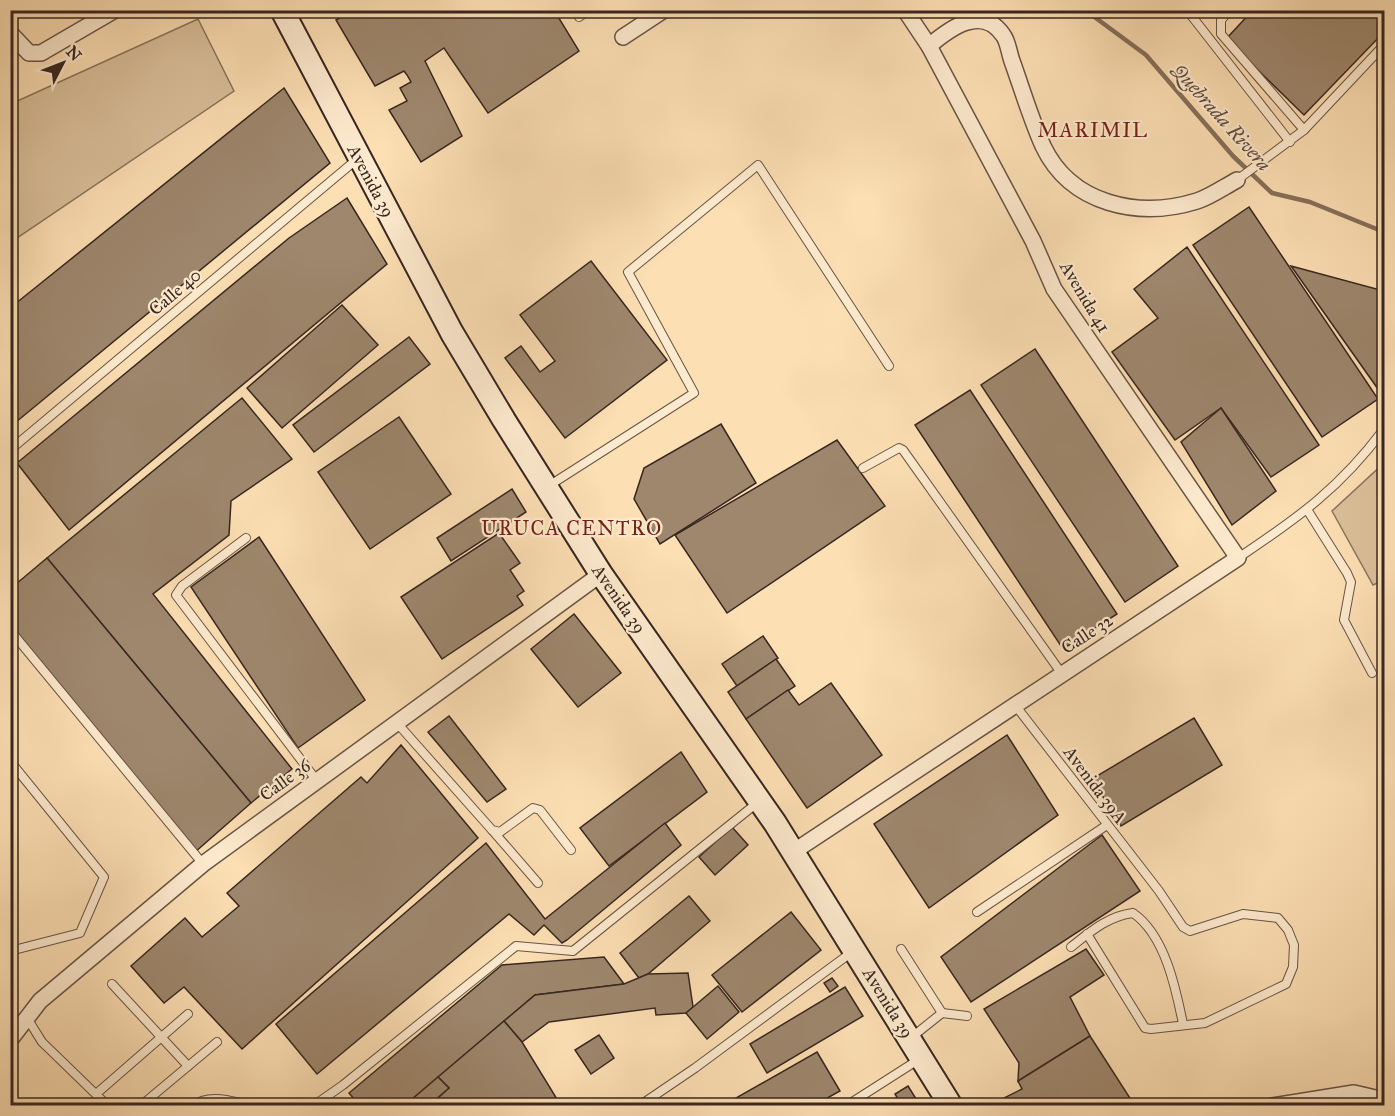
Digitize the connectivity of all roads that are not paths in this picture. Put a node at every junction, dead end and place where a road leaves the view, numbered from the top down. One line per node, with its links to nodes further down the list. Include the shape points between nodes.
1 (115, 10): 9 (street, via 41,53 29,53)
2 (575, 10): 3 (lane, via 579,17)
3 (589, 10)
4 (664, 10): 10 (street)
5 (905, 10): 12 (street, Avenida 41)
6 (1187, 10): 14 (lane)
7 (1230, 10): 13 (lane, via 1221,20 1221,34)
8 (284, 11): 15 (main road, Avenida 39)
9 (10, 33)
10 (623, 37)
11 (1384, 45): 13 (lane)
12 (928, 46): 16 (street, via 967,21 985,21 1003,34 1044,148 1067,179 1094,198 1129,209 1164,207 1198,201); 24 (street, Avenida 41, via 1033,241 1054,289)
13 (1304, 130): 14 (lane)
14 (1290, 142): 16 (lane)
15 (359, 158): 19 (lane, Calle 40); 21 (main road, Avenida 39, via 452,333)
16 (1237, 180)
17 (889, 366): 21 (lane, via 758,165 628,272 694,393)
18 (1384, 429): 22 (lane, Calle 32, via 1336,486)
19 (10, 450)
20 (863, 468): 27 (lane, via 892,450 903,450)
21 (546, 488): 25 (main road, Avenida 39)
22 (1308, 511): 24 (lane, Calle 32); 28 (lane, via 1351,582 1344,620)
23 (246, 538): 32 (lane, via 182,586 176,595)
24 (1239, 558): 27 (street, Calle 32)
25 (601, 574): 30 (street, Calle 36); 33 (main road, Avenida 39)
26 (10, 630): 38 (lane)
27 (1062, 674): 29 (street, Calle 32)
28 (1372, 674)
29 (1015, 705): 34 (lane, Avenida 39A); 37 (street, Calle 32)
30 (397, 723): 32 (street, Calle 36); 35 (lane)
31 (10, 761): 45 (lane, via 104,877 80,933)
32 (317, 781): 38 (street, Calle 36)
33 (760, 800): 37 (main road, Avenida 39); 65 (lane, via 573,951 516,946)
34 (1107, 825): 40 (lane); 51 (lane, Avenida 39A, via 1183,927 1190,931 1243,914 1278,918 1294,945 1293,967 1286,984 1205,1023)
35 (492, 830): 36 (lane, via 500,831 533,808 540,810); 39 (lane)
36 (571, 850)
37 (793, 852): 44 (main road, Avenida 39)
38 (203, 864): 50 (street, Calle 36)
39 (538, 883)
40 (976, 912)
41 (1087, 934): 42 (lane); 51 (lane, via 1145,1028); 51 (lane, via 1122,915 1133,913 1141,918 1168,964)
42 (1071, 947)
43 (901, 949): 47 (lane)
44 (855, 950): 55 (main road, Avenida 39); 66 (lane)
45 (10, 951)
46 (112, 984): 52 (lane)
47 (942, 1013): 49 (lane); 55 (lane)
48 (188, 1014): 52 (lane)
49 (967, 1016)
50 (26, 1017): 53 (street, Calle 36); 57 (lane, via 42,1042)
51 (1183, 1024)
52 (161, 1037): 56 (lane); 57 (lane)
53 (10, 1040)
54 (217, 1042): 56 (lane)
55 (916, 1048): 67 (lane); 68 (main road, Avenida 39)
56 (188, 1066): 60 (lane)
57 (96, 1094): 62 (lane)
58 (10, 1101): 61 (lane)
59 (1384, 1101): 69 (street, via 1354,1093)
60 (144, 1103)
61 (14, 1106)
62 (108, 1106)
63 (193, 1106): 64 (lane, via 196,1102 224,1098)
64 (251, 1106)
65 (314, 1106)
66 (639, 1106)
67 (846, 1106)
68 (951, 1106)
69 (1273, 1106)

